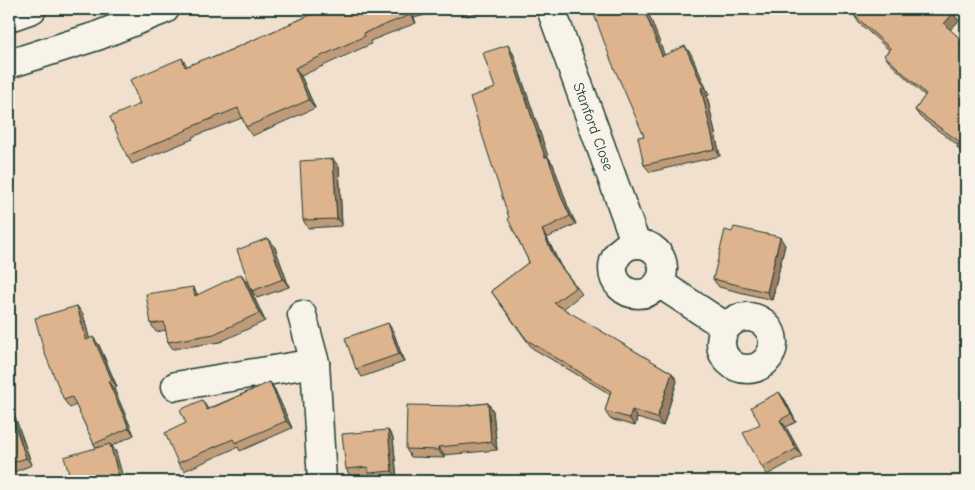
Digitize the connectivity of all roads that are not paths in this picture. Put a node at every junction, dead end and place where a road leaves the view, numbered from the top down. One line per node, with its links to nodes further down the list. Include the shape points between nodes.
1 (32, 9): 5 (street)
2 (165, 9): 4 (street)
3 (551, 9): 7 (street, Stanford Close)
4 (138, 14): 6 (street, via 97,36)
5 (9, 17)
6 (9, 64)
7 (636, 244): 8 (street, via 652,247 657,253 663,268); 8 (street, via 621,250 615,257 612,265 616,282 629,293 637,294 646,293)
8 (659, 283): 10 (street)
9 (302, 316): 11 (street)
10 (726, 328)
11 (315, 363): 12 (street); 13 (street)
12 (176, 386)
13 (322, 481)

